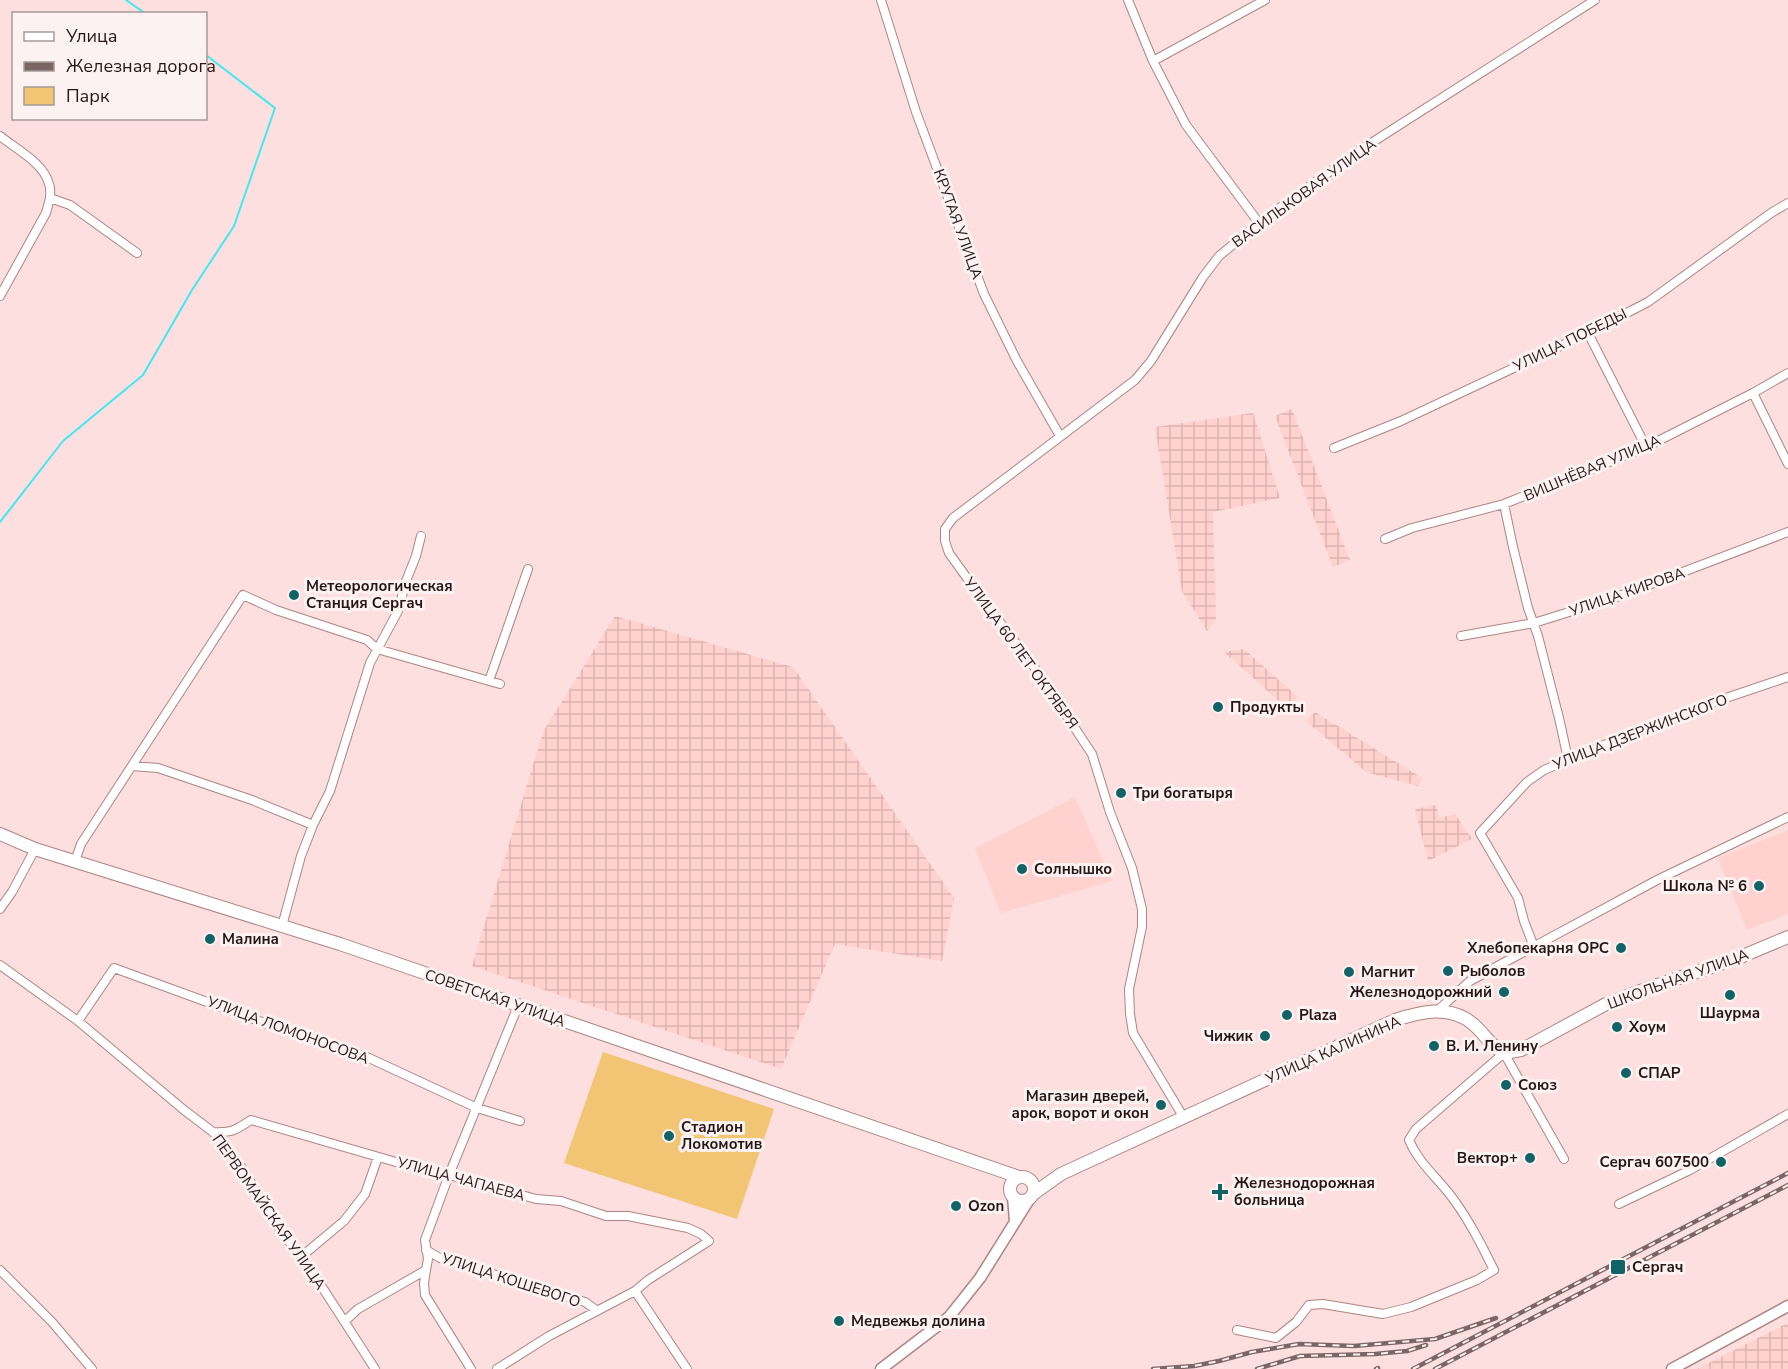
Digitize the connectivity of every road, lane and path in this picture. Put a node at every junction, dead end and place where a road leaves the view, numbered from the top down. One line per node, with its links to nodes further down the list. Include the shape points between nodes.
1 (881, 0): 15 (street, КРУТАЯ УЛИЦА, via 916,112 984,294)
2 (1128, 0): 5 (street)
3 (1265, 0): 5 (street)
4 (1595, 0): 9 (street, ВАСИЛЬКОВАЯ УЛИЦА, via 1354,154)
5 (1153, 61): 9 (street, via 1186,125)
6 (0, 136): 7 (street, via 47,176)
7 (50, 198): 10 (street, via 70,205); 11 (street, via 46,213)
8 (1788, 203): 12 (street, УЛИЦА ПОБЕДЫ, via 1648,302)
9 (1258, 223): 15 (street, ВАСИЛЬКОВАЯ УЛИЦА, via 1219,256 1135,380)
10 (137, 253)
11 (0, 296)
12 (1588, 333): 16 (street); 17 (street, УЛИЦА ПОБЕДЫ, via 1401,421)
13 (1788, 373): 14 (street, ВИШНЁВАЯ УЛИЦА)
14 (1753, 393): 16 (street, ВИШНЁВАЯ УЛИЦА); 18 (street)
15 (1060, 436): 48 (street, УЛИЦА 60 ЛЕТ ОКТЯБРЯ, via 953,518 945,529 945,541 949,553 1035,668 1092,754 1142,909 1129,989 1133,1033)
16 (1646, 447): 19 (street, ВИШНЁВАЯ УЛИЦА)
17 (1334, 448)
18 (1788, 464)
19 (1504, 504): 22 (street, ВИШНЁВАЯ УЛИЦА, via 1412,528); 24 (street)
20 (1788, 532): 24 (street, УЛИЦА КИРОВА, via 1617,597)
21 (421, 536): 26 (street, via 398,611)
22 (1386, 539)
23 (528, 569): 28 (street)
24 (1534, 623): 25 (street, УЛИЦА КИРОВА); 30 (street)
25 (1461, 636)
26 (377, 649): 28 (street); 31 (street, via 367,640 243,595); 33 (street, via 330,791)
27 (1788, 677): 30 (street, УЛИЦА ДЗЕРЖИНСКОГО)
28 (489, 681): 29 (street)
29 (500, 684)
30 (1568, 759): 40 (street, УЛИЦА ДЗЕРЖИНСКОГО, via 1527,782 1480,833 1518,898)
31 (132, 766): 33 (street, via 158,768); 36 (street, via 81,844)
32 (1788, 817): 40 (street, via 1659,879)
33 (313, 825): 38 (street)
34 (0, 834): 35 (main road, СОВЕТСКАЯ УЛИЦА)
35 (35, 849): 36 (main road, СОВЕТСКАЯ УЛИЦА); 37 (street)
36 (75, 861): 38 (main road, СОВЕТСКАЯ УЛИЦА)
37 (0, 909)
38 (282, 926): 42 (main road, СОВЕТСКАЯ УЛИЦА)
39 (1788, 937): 45 (main road, ШКОЛЬНАЯ УЛИЦА, via 1606,1004 1521,1050)
40 (1534, 947): 43 (street, via 1470,981)
41 (0, 965): 44 (street, ПЕРВОМАЙСКАЯ УЛИЦА)
42 (518, 1006): 46 (street); 53 (main road, СОВЕТСКАЯ УЛИЦА)
43 (1437, 1011): 45 (main road, via 1473,1023 1493,1047); 48 (main road, УЛИЦА КАЛИНИНА, via 1395,1020)
44 (78, 1021): 46 (street, УЛИЦА ЛОМОНОСОВА, via 114,968 369,1058); 50 (street, ПЕРВОМАЙСКАЯ УЛИЦА)
45 (1504, 1053): 52 (street); 69 (street, via 1416,1129 1409,1140 1415,1154 1454,1200 1494,1270 1411,1307 1383,1314 1309,1305 1296,1323 1276,1338)
46 (477, 1108): 49 (street, УЛИЦА ЛОМОНОСОВА); 55 (street)
47 (1788, 1114): 59 (street, via 1690,1170)
48 (1184, 1118): 54 (main road, УЛИЦА КАЛИНИНА)
49 (520, 1121)
50 (213, 1132): 51 (street, УЛИЦА ЧАПАЕВА, via 228,1133 251,1120); 62 (street, ПЕРВОМАЙСКАЯ УЛИЦА)
51 (378, 1157): 55 (street, УЛИЦА ЧАПАЕВА); 62 (street, via 365,1194 344,1221)
52 (1564, 1159)
53 (990, 1166): 56 (main road, СОВЕТСКАЯ УЛИЦА); 57 (main road, СОВЕТСКАЯ УЛИЦА)
54 (1061, 1174): 56 (main road); 58 (main road)
55 (449, 1175): 61 (street, via 425,1240); 65 (street, УЛИЦА ЧАПАЕВА, via 536,1199 561,1201 606,1216 628,1216 688,1228 710,1241)
56 (1024, 1178): 57 (main road, via 1012,1183); 58 (main road, via 1034,1185)
57 (1012, 1192): 58 (main road, via 1021,1200); 60 (street)
58 (1031, 1196): 60 (street)
59 (1619, 1204)
60 (1015, 1222): 75 (street, via 980,1278 949,1317)
61 (426, 1250): 64 (street); 67 (street, УЛИЦА КОШЕВОГО, via 440,1258 585,1302)
62 (302, 1256): 68 (street, ПЕРВОМАЙСКАЯ УЛИЦА)
63 (0, 1270): 70 (street)
64 (426, 1270): 68 (street, via 358,1309); 72 (street, via 425,1295)
65 (635, 1291): 67 (street); 74 (street)
66 (1788, 1306): 76 (street)
67 (596, 1311): 73 (street)
68 (345, 1321): 71 (street, ПЕРВОМАЙСКАЯ УЛИЦА)
69 (1237, 1330)
70 (92, 1369)
71 (375, 1369)
72 (471, 1369)
73 (497, 1369)
74 (687, 1369)
75 (881, 1369)
76 (1671, 1369)

